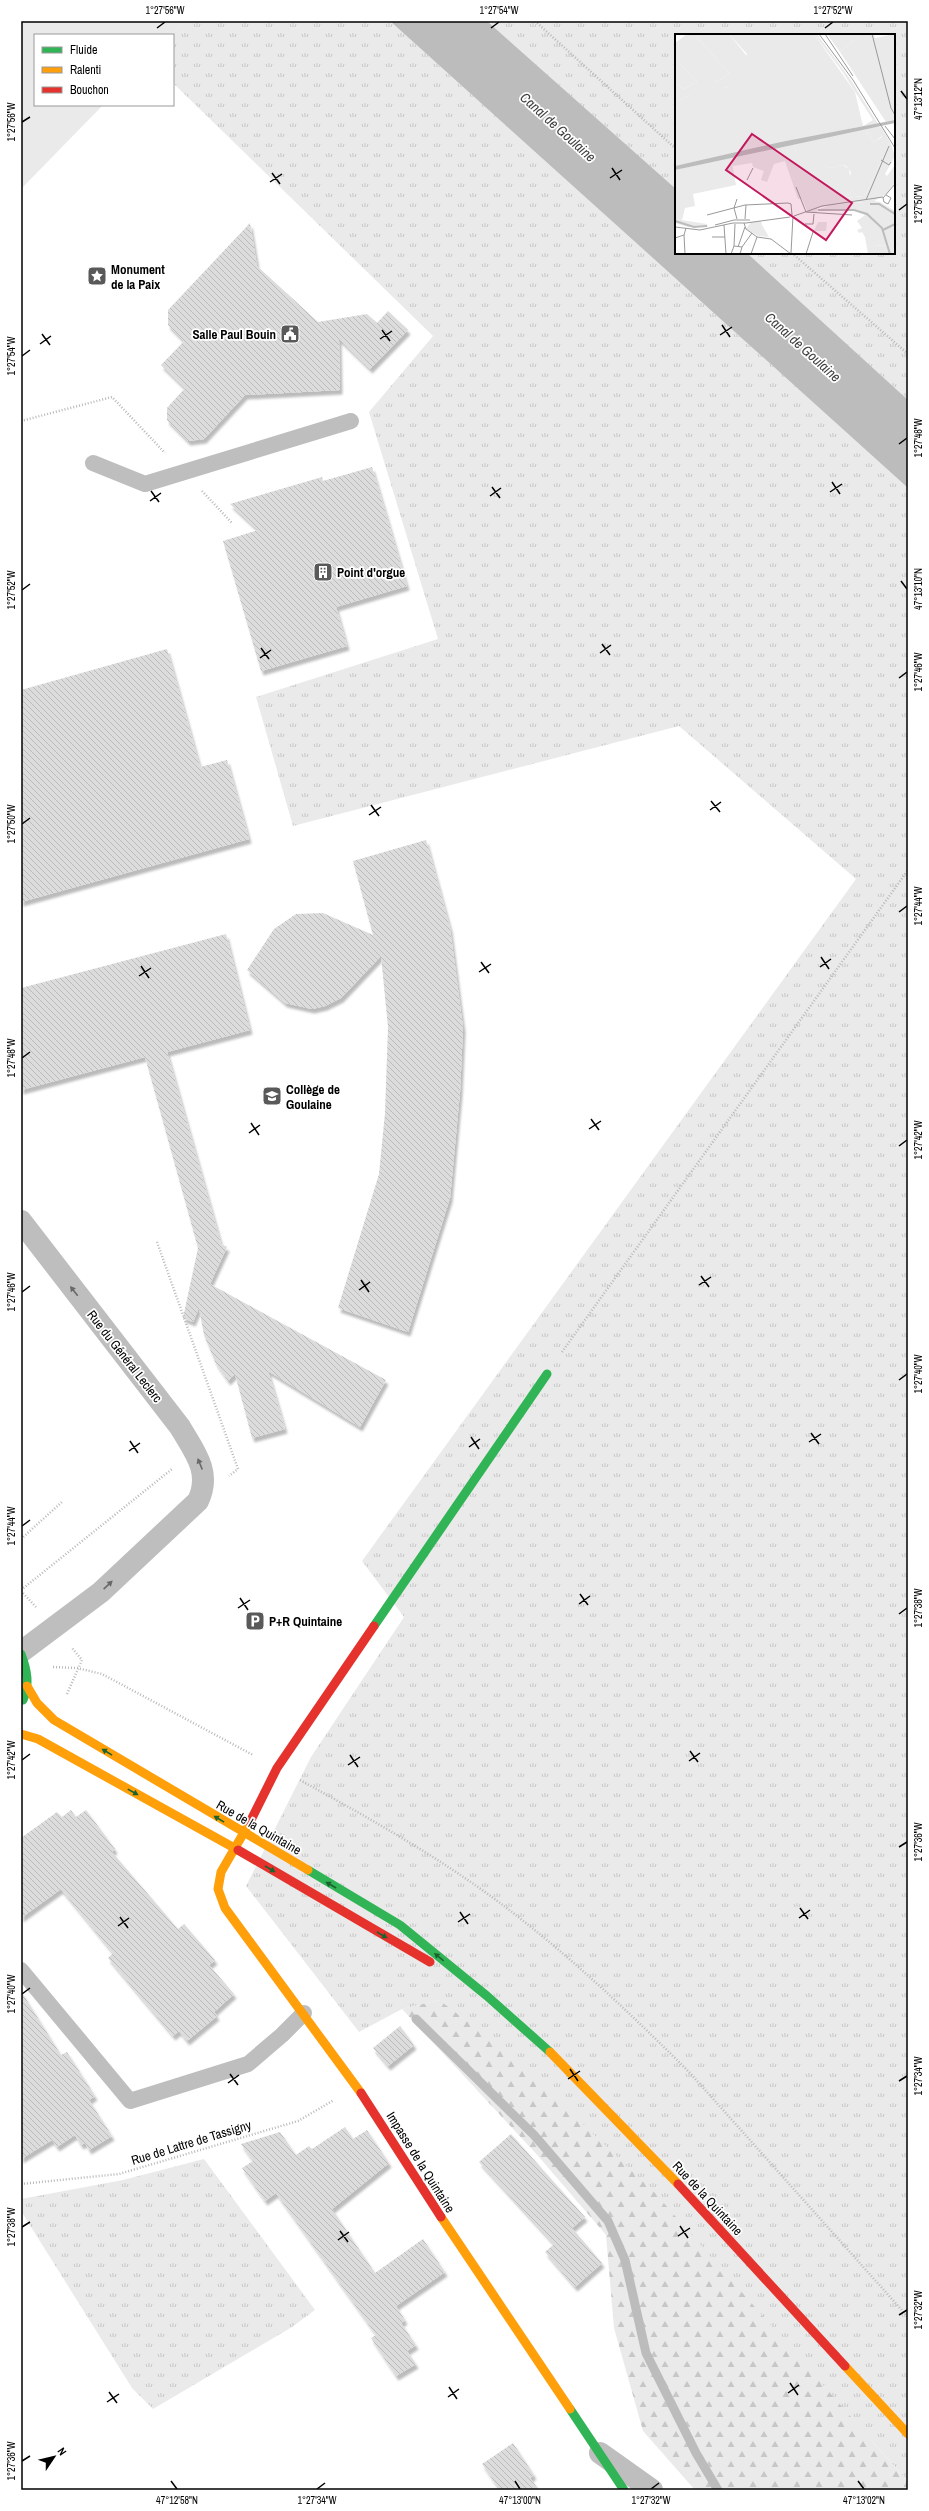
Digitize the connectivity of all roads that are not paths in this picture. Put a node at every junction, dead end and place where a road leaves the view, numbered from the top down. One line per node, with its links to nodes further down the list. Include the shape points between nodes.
1 (351, 421): 2 (lane, via 145,484)
2 (93, 463)
3 (21, 1221): 5 (street, Rue du Général Leclerc, one-way to 3, via 101,1592 198,1501 204,1488 204,1474 180,1427)
4 (547, 1374): 9 (street, Impasse de la Quintaine, via 277,1768)
5 (21, 1653): 6 (street, via 27,1668)
6 (27, 1686): 7 (street); 9 (street, Rue de la Quintaine, one-way to 6, via 54,1720 37,1703)
7 (21, 1703)
8 (21, 1734): 10 (street, Rue de la Quintaine, one-way to 10, via 38,1739)
9 (244, 1834): 10 (street, Impasse de la Quintaine); 12 (street, Rue de la Quintaine, one-way to 9, via 400,1925)
10 (236, 1849): 12 (street, Rue de la Quintaine, one-way to 12); 13 (street, Impasse de la Quintaine, via 218,1880 225,1908)
11 (21, 1970): 13 (lane, via 130,2101 248,2064)
12 (480, 1990): 14 (street, Rue de la Quintaine, via 540,2042 660,2165)
13 (304, 2013): 15 (street, Impasse de la Quintaine, via 357,2086 455,2239)
14 (908, 2434)
15 (599, 2452): 16 (street, Impasse de la Quintaine); 17 (street)
16 (624, 2490)
17 (652, 2490)

